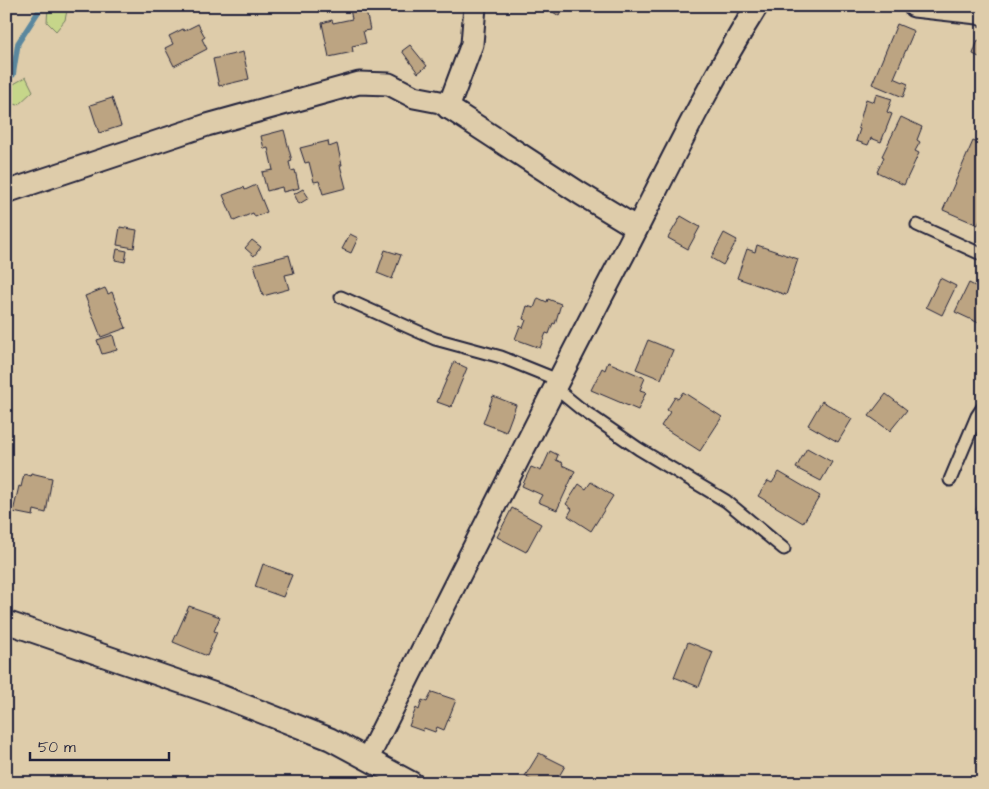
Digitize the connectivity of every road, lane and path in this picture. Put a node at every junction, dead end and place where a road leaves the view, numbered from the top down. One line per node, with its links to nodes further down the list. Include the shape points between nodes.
1 (475, 6): 5 (street, via 472,44)
2 (757, 6): 8 (street)
3 (914, 6): 4 (street)
4 (983, 15)
5 (448, 108): 6 (street, via 440,102 414,97 389,84 359,84 207,125); 8 (street)
6 (6, 192)
7 (917, 225): 9 (lane)
8 (637, 228): 11 (street)
9 (983, 255)
10 (341, 297): 11 (lane, via 435,339 501,357)
11 (556, 383): 14 (lane, via 581,409 639,449 726,501); 16 (street)
12 (983, 407): 13 (lane)
13 (950, 480)
14 (784, 549)
15 (6, 622): 16 (street, via 221,696 330,739)
16 (368, 758): 17 (street)
17 (412, 783)

